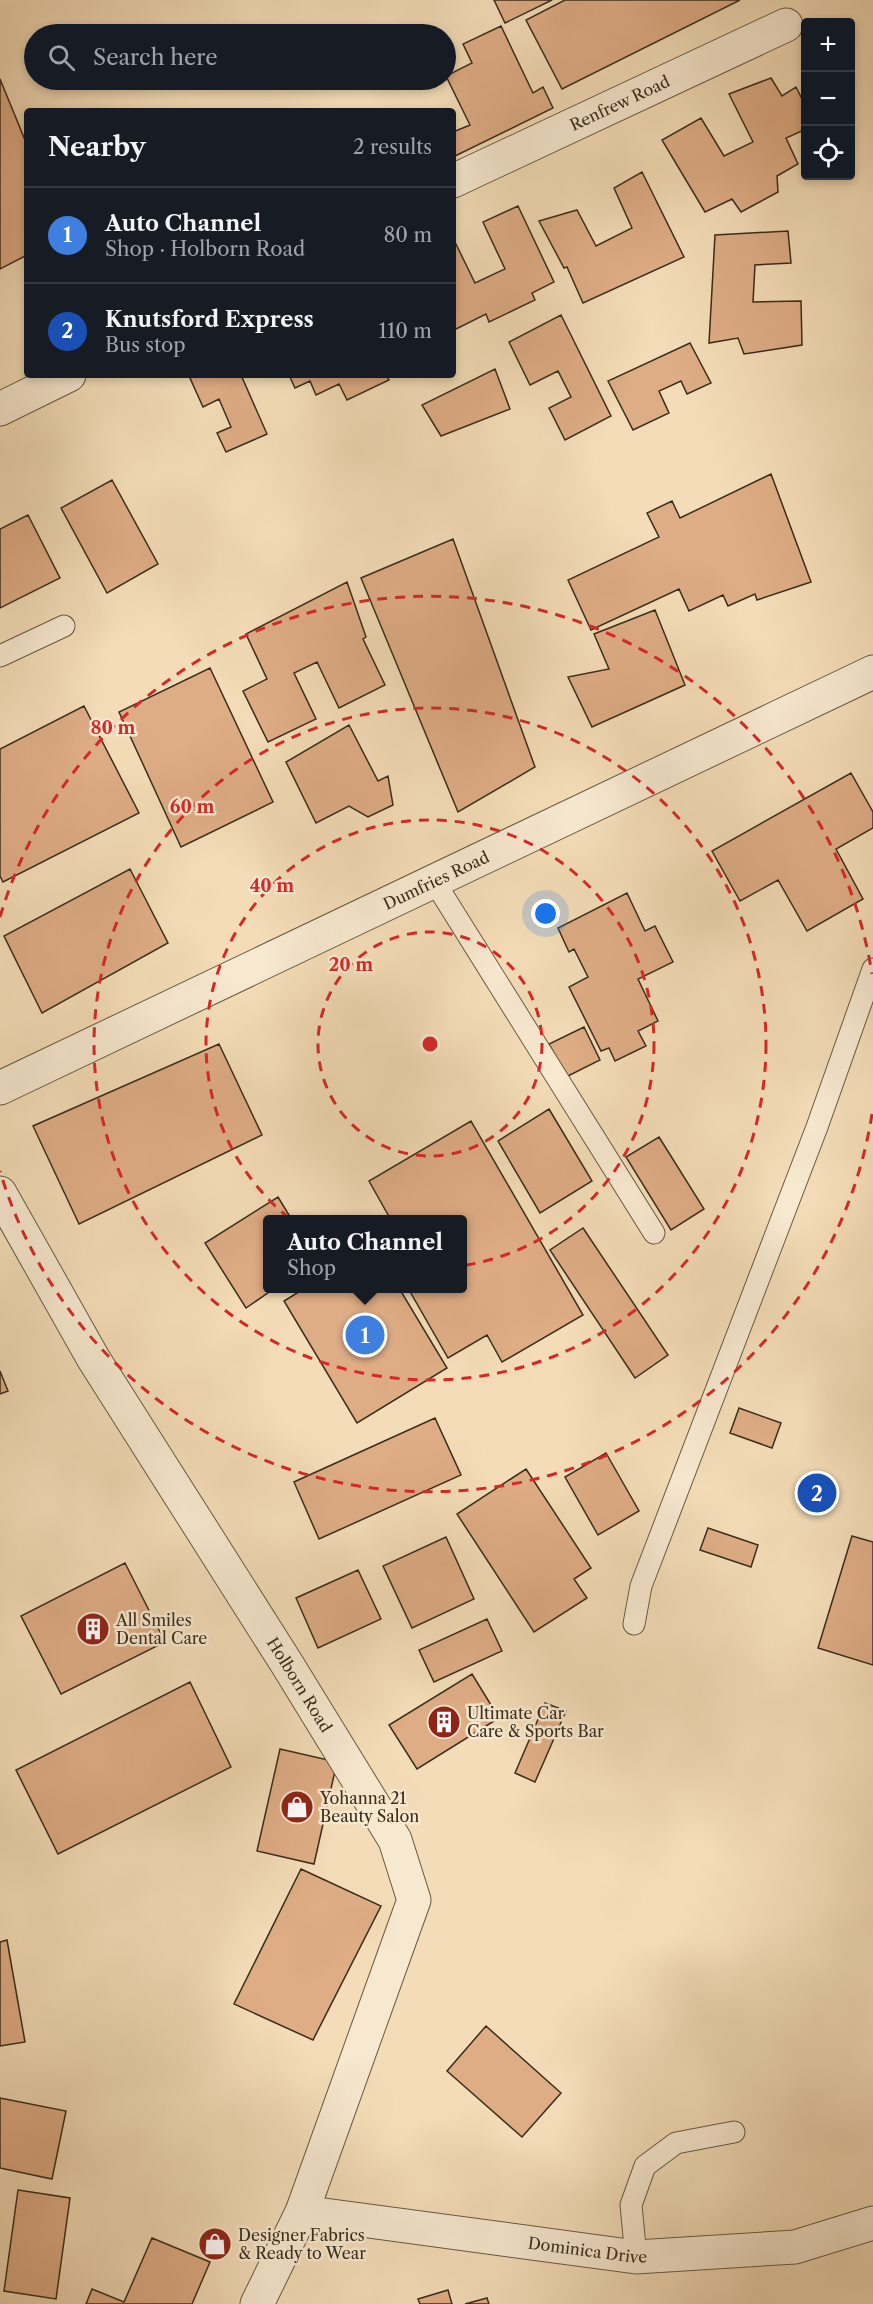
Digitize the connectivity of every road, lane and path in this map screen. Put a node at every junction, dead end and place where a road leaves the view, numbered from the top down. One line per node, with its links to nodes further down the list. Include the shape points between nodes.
1 (786, 25): 2 (street, Renfrew Road)
2 (456, 181)
3 (63, 378): 4 (street)
4 (0, 409)
5 (64, 626): 6 (lane)
6 (0, 656)
7 (873, 672): 8 (street, Dumfries Road)
8 (434, 881): 10 (street, Dumfries Road); 12 (lane)
9 (873, 969): 13 (lane, via 817,1127 641,1586)
10 (0, 1088)
11 (0, 1193): 15 (street, Holborn Road, via 93,1358 395,1840 414,1900)
12 (654, 1233)
13 (634, 1624)
14 (734, 2132): 17 (lane, via 676,2142 645,2166 631,2205)
15 (302, 2212): 17 (street, Dominica Drive); 18 (street, Holborn Road)
16 (873, 2223): 17 (street, Dominica Drive, via 795,2247)
17 (636, 2257)
18 (257, 2304)

